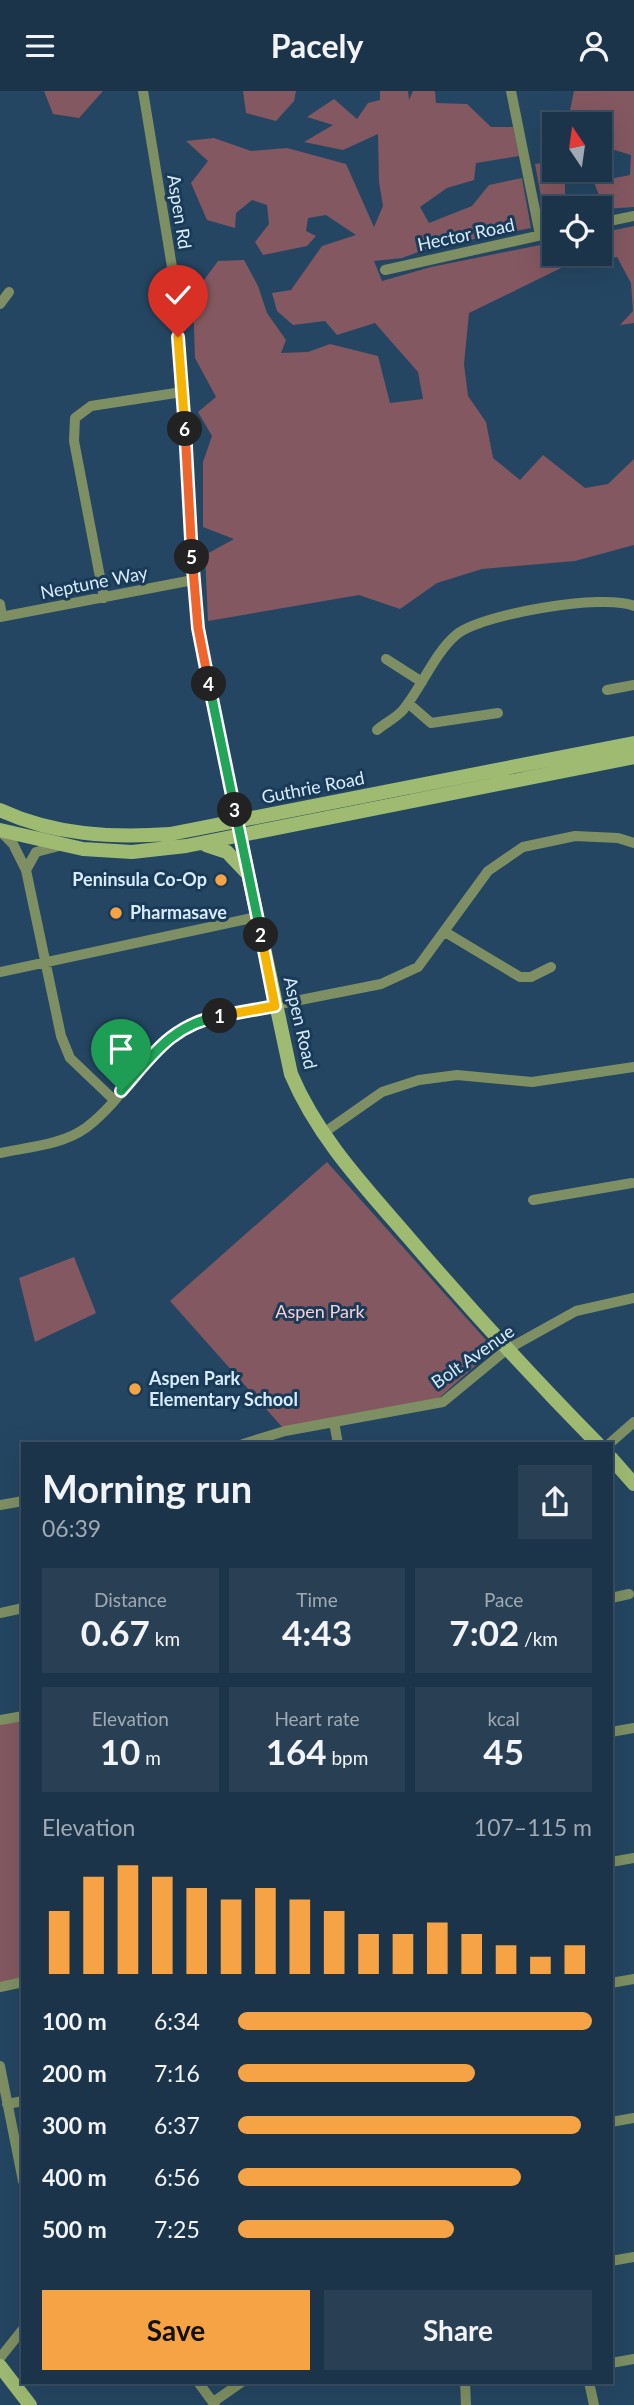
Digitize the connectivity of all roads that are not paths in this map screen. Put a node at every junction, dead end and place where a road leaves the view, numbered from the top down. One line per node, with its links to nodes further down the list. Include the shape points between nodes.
1 (143, 91): 9 (street, Aspen Rd, via 173,273)
2 (511, 91): 5 (street)
3 (634, 216): 4 (street)
4 (612, 221)
5 (540, 235): 6 (street, Hector Road)
6 (385, 270)
7 (9, 292): 8 (street)
8 (0, 304)
9 (182, 392): 10 (street, Aspen Rd); 12 (street, via 82,410 75,418 74,441)
10 (187, 464): 11 (street, Aspen Road)
11 (193, 580): 12 (street, Neptune Way); 26 (street, Aspen Road, via 198,628)
12 (104, 598): 15 (street, Neptune Way)
13 (0, 604): 15 (street)
14 (634, 606): 17 (street, via 598,600 479,624 457,633)
15 (1, 616)
16 (386, 659): 17 (street)
17 (422, 683): 20 (street)
18 (634, 685): 19 (street)
19 (607, 690)
20 (408, 703): 21 (street, via 431,723); 22 (street)
21 (498, 713)
22 (377, 730)
23 (634, 744): 26 (main road, Guthrie Road)
24 (634, 757): 26 (main road, Guthrie Road)
25 (0, 810): 26 (main road, Guthrie Road, via 20,820 77,833 122,837)
26 (239, 829): 29 (main road, Guthrie Road); 32 (main road, Aspen Road)
27 (0, 830): 30 (main road, Guthrie Road); 31 (street, via 13,843)
28 (634, 843): 34 (street, via 575,836 523,846 488,871)
29 (198, 844): 30 (main road, Guthrie Road, via 132,852); 32 (main road, via 227,852)
30 (64, 845): 31 (street, via 36,852)
31 (26, 870): 35 (street)
32 (249, 877): 33 (main road, Aspen Road)
33 (257, 918): 35 (street); 38 (main road, Aspen Road)
34 (445, 932): 36 (street, via 520,977); 38 (street, via 418,967 382,984)
35 (45, 962): 37 (street); 40 (street, via 61,1036 71,1059)
36 (551, 967)
37 (0, 972)
38 (275, 1006): 40 (street, via 184,1027 167,1038); 41 (main road, Aspen Road, via 291,1074)
39 (634, 1067): 41 (street, via 532,1082 457,1075 419,1080 382,1092)
40 (113, 1098): 42 (street, via 77,1133)
41 (322, 1133): 46 (main road, Aspen Road)
42 (0, 1153)
43 (634, 1186): 44 (street)
44 (533, 1200)
45 (634, 1298): 46 (street, Bolt Avenue, via 576,1311)
46 (506, 1350): 47 (street, Bolt Avenue, via 443,1402); 51 (main road, Aspen Road)
47 (334, 1422): 49 (street, Bolt Avenue); 50 (street)
48 (634, 1422): 52 (street)
49 (247, 1442)
50 (338, 1442)
51 (595, 1442)
52 (611, 1442)
53 (613, 1460): 54 (main road)
54 (634, 1484)
55 (21, 1501): 56 (street)
56 (0, 1505)
57 (629, 1594): 58 (street)
58 (613, 1598)
59 (21, 1608): 60 (street)
60 (0, 1613)
61 (21, 1716): 62 (street)
62 (0, 1720)
63 (634, 1728): 64 (street)
64 (613, 1732)
65 (634, 1858): 66 (street)
66 (613, 1863)
67 (634, 1979): 69 (street)
68 (21, 1982): 70 (street)
69 (613, 1983)
70 (0, 1987)
71 (0, 2066): 73 (street)
72 (21, 2101): 73 (street)
73 (7, 2104): 76 (street)
74 (634, 2117): 75 (street)
75 (613, 2122)
76 (21, 2171)
77 (634, 2257): 78 (street)
78 (613, 2261)
79 (21, 2332): 80 (street)
80 (0, 2358)
81 (634, 2359): 82 (street)
82 (613, 2363)
83 (0, 2366): 89 (main road)
84 (200, 2384): 88 (street)
85 (239, 2384): 88 (street)
86 (465, 2384): 90 (street)
87 (589, 2384): 91 (street)
88 (215, 2403)
89 (30, 2405)
90 (466, 2405)
91 (594, 2405)

